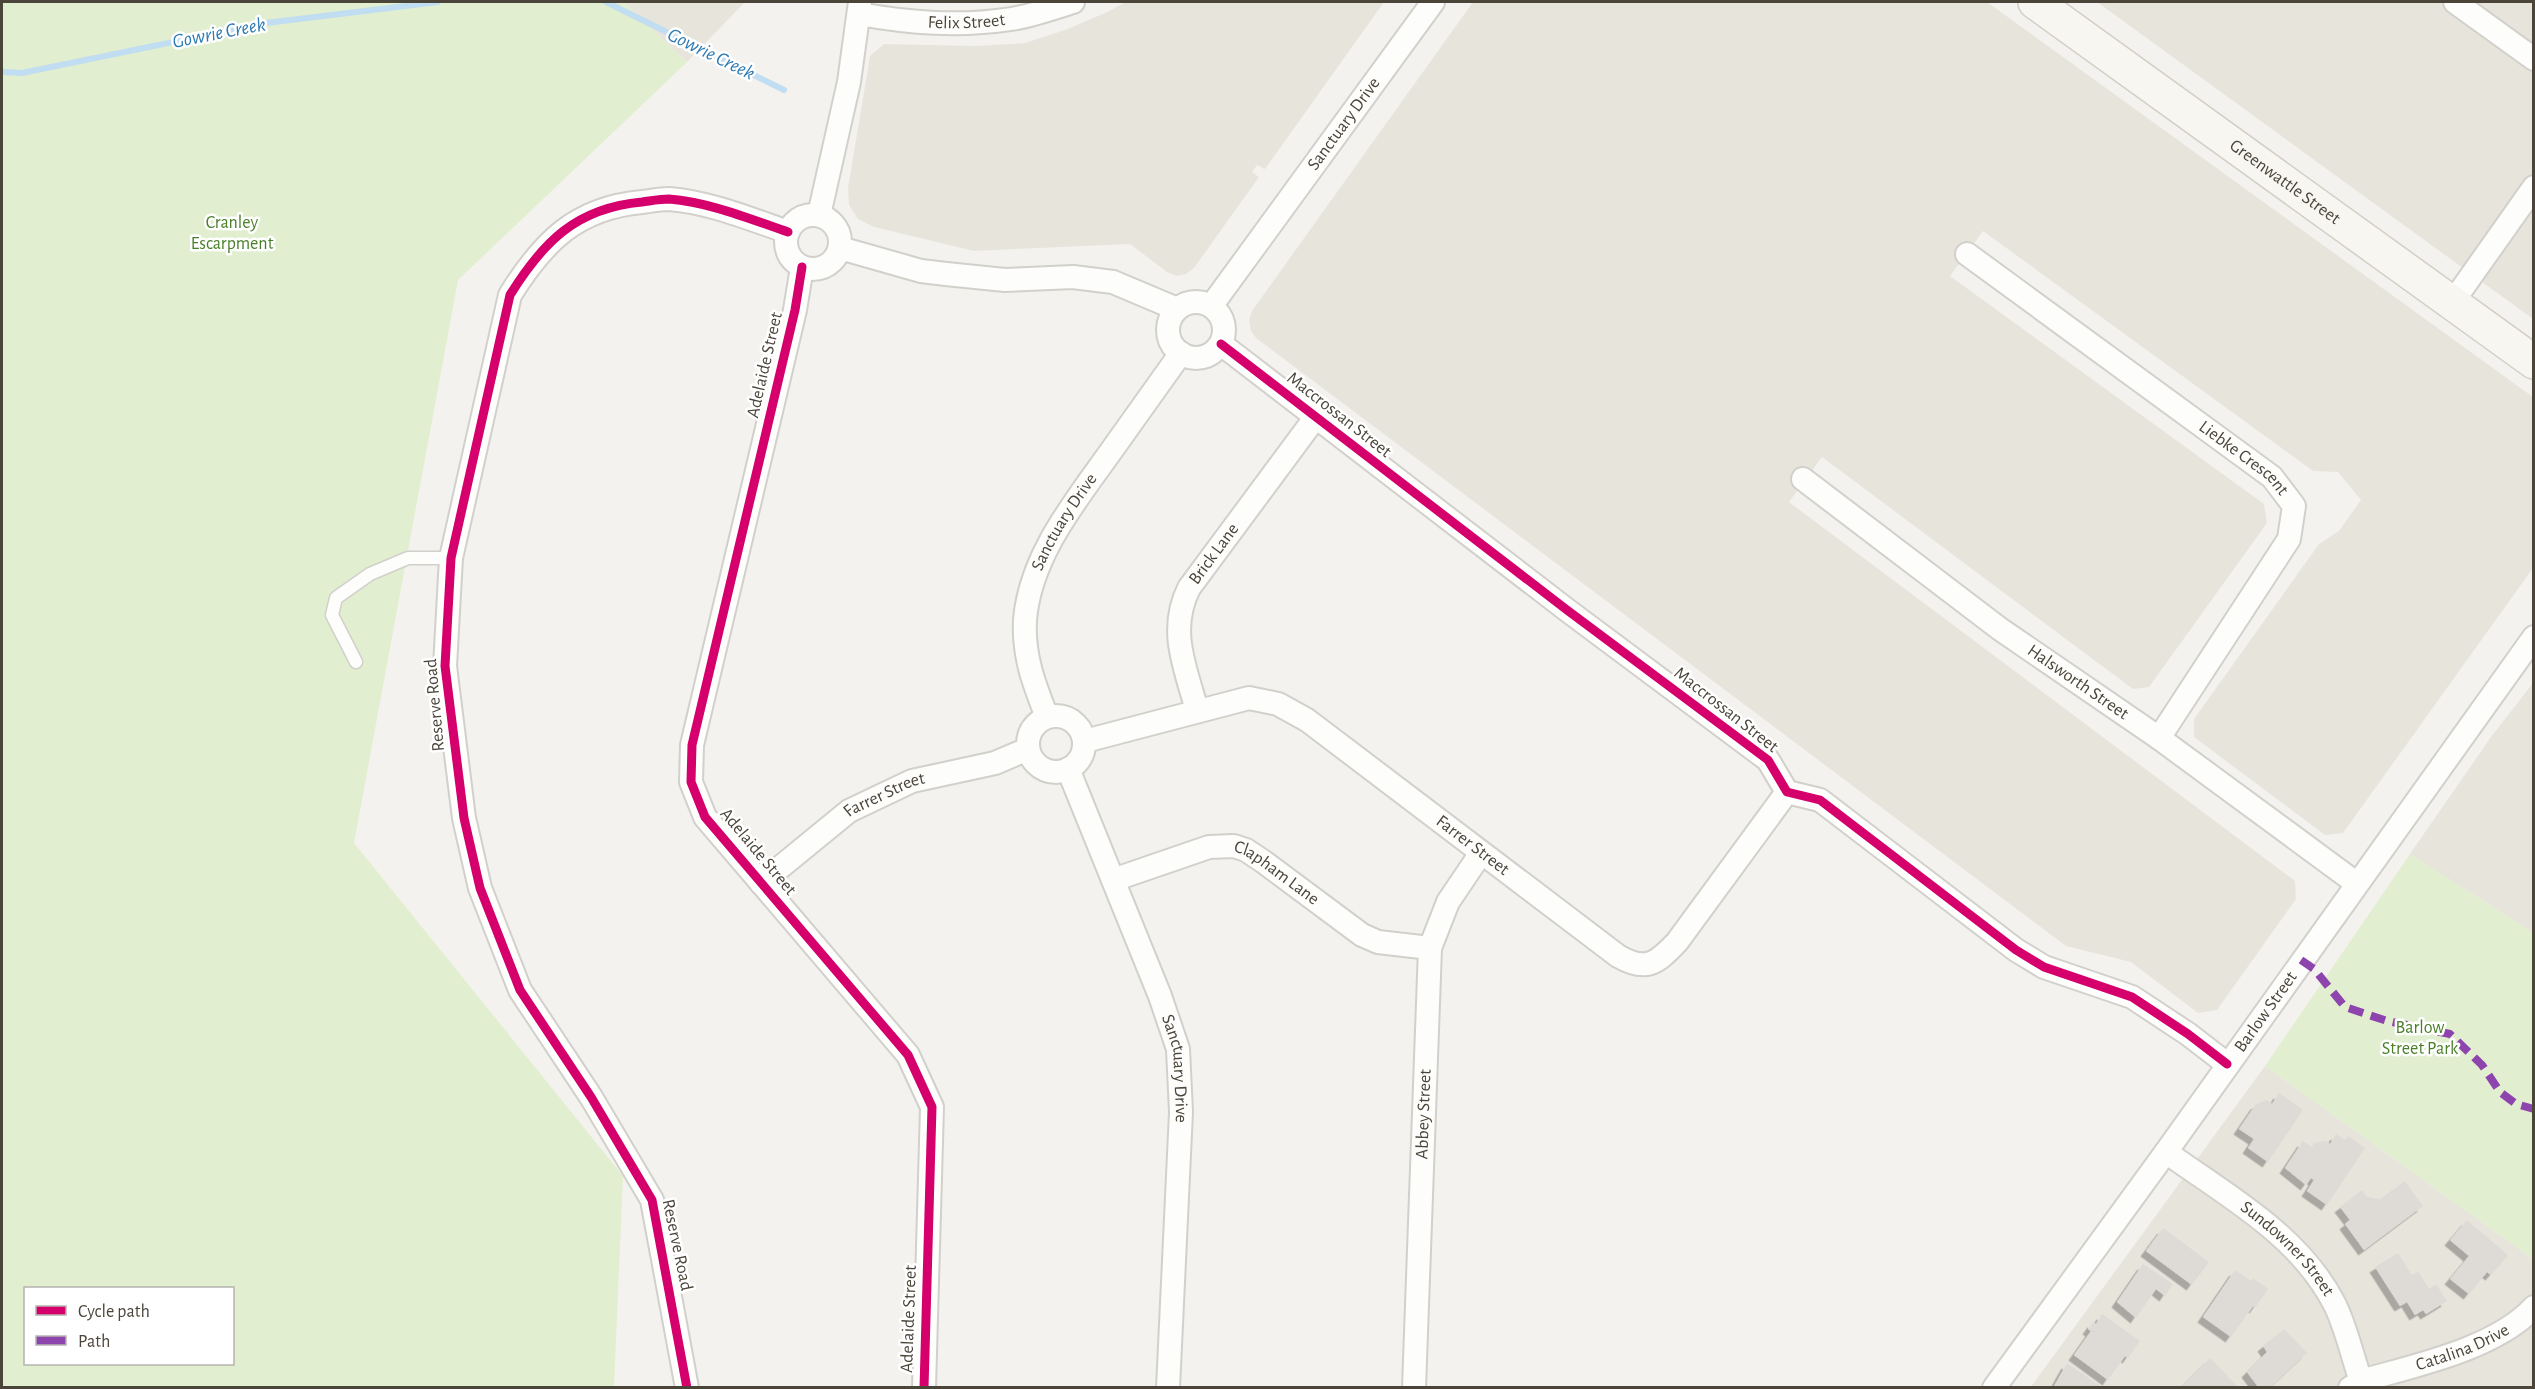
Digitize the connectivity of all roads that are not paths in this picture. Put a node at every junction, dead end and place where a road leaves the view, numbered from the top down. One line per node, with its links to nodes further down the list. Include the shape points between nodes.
1 (1073, 2): 5 (street, Felix Street, via 1012,19 954,25 898,21)
2 (1433, 2): 14 (street, Sanctuary Drive)
3 (2035, 2): 13 (main road, Greenwattle Street)
4 (2455, 2): 6 (street)
5 (859, 8): 8 (street, via 841,122)
6 (2534, 59)
7 (2534, 187): 13 (street)
8 (819, 215): 9 (street, via 803,216); 10 (street, via 834,223 841,239)
9 (788, 232): 12 (street, via 787,249); 21 (street, Reserve Road, via 740,215 668,199 615,204 580,219 545,247 510,295)
10 (840, 248): 12 (street, via 826,267); 15 (street, via 921,271 1005,280 1073,277 1113,282)
11 (1967, 254): 26 (street, Liebke Crescent, via 2272,477 2294,506 2289,539)
12 (802, 267): 33 (street, Adelaide Street, via 692,745 691,782 705,817)
13 (2452, 303): 18 (main road, Greenwattle Street)
14 (1212, 305): 15 (street, via 1194,301); 16 (street, via 1224,323)
15 (1177, 309): 17 (street, via 1168,329 1170,339)
16 (1221, 344): 17 (street, via 1202,357); 19 (street, Maccrossan Street)
17 (1181, 353): 25 (street, Sanctuary Drive, via 1072,505 1035,578 1025,621 1028,668)
18 (2534, 362)
19 (1315, 418): 24 (street, Brick Lane, via 1182,602 1178,638); 30 (street, Maccrossan Street, via 1768,760)
20 (1803, 478): 26 (street, Halsworth Street, via 2000,629)
21 (451, 558): 23 (lane, via 408,558 370,574 336,598 332,615); 40 (street, Reserve Road, via 445,666 464,818 480,888 520,990 652,1200)
22 (2534, 637): 34 (street, Barlow Street)
23 (356, 662)
24 (1197, 710): 27 (street, Farrer Street); 31 (street, Farrer Street, via 1249,698 1291,709)
25 (1047, 717): 27 (street, via 1066,717 1075,722); 28 (street, via 1031,731)
26 (2159, 738): 34 (street, Halsworth Street)
27 (1084, 741): 29 (street, via 1082,757)
28 (1028, 749): 29 (street, via 1041,767); 33 (street, Farrer Street, via 995,762 912,782 849,811)
29 (1068, 770): 32 (street, Sanctuary Drive)
30 (1787, 792): 31 (street, Farrer Street, via 1677,942 1661,959 1647,965 1618,956); 36 (street, via 1820,800 2016,950 2044,967 2132,997)
31 (1481, 853): 35 (street, Abbey Street, via 1448,902)
32 (1113, 880): 35 (street, Clapham Lane, via 1209,847 1234,846 1264,862 1362,935 1378,942); 42 (street, Sanctuary Drive, via 1178,1049 1181,1112)
33 (761, 883): 41 (street, Adelaide Street, via 908,1055 932,1107)
34 (2356, 884): 36 (street, Barlow Street)
35 (1430, 948): 43 (street, Abbey Street)
36 (2227, 1064): 37 (street, Barlow Street)
37 (2166, 1152): 39 (street, Sundowner Street, via 2284,1237 2312,1266 2335,1305); 44 (street, Barlow Street)
38 (2534, 1307): 39 (street, Catalina Drive, via 2492,1337 2446,1356)
39 (2355, 1384)
40 (687, 1388)
41 (924, 1388)
42 (1168, 1388)
43 (1414, 1388)
44 (1994, 1388)

